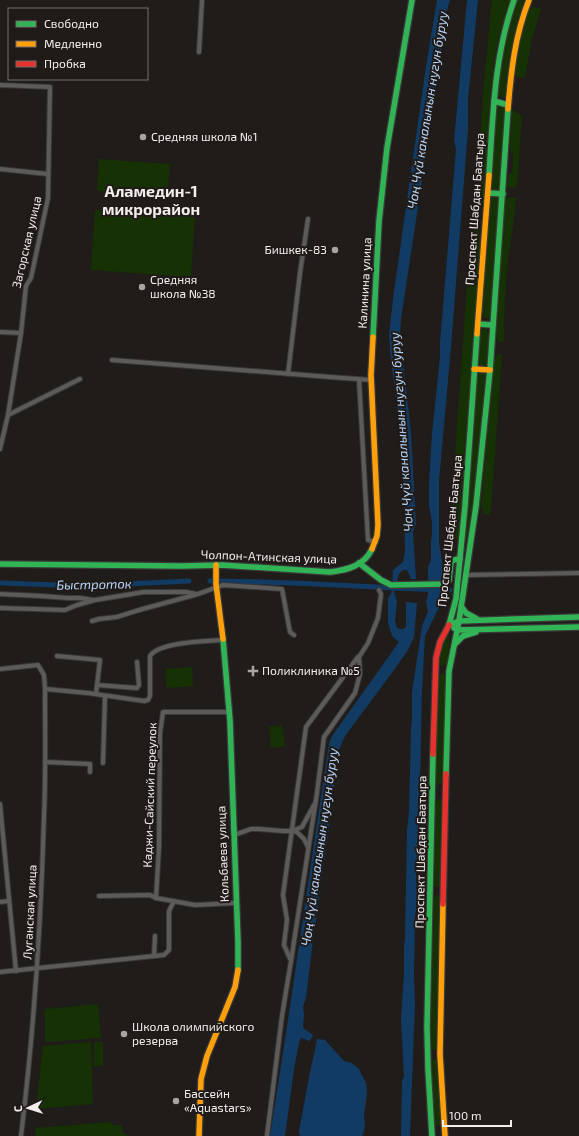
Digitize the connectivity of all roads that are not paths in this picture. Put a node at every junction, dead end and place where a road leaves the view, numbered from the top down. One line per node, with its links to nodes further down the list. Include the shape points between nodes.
1 (202, 0): 5 (street)
2 (412, 0): 24 (main road, Калинина улица, via 387,148 379,220)
3 (514, 0): 7 (main road, Проспект Шабдан Баатыра, via 498,58)
4 (530, 0): 8 (main road, Проспект Шабдан Баатыра, via 516,42)
5 (199, 52)
6 (0, 85): 10 (street, Загорская улица, via 50,87)
7 (494, 101): 8 (main road); 11 (main road, Проспект Шабдан Баатыра)
8 (508, 105): 12 (main road, Проспект Шабдан Баатыра)
9 (0, 169): 10 (street)
10 (48, 174): 17 (street, Загорская улица, via 48,198 31,278 26,286)
11 (488, 193): 12 (main road); 14 (main road, Проспект Шабдан Баатыра)
12 (503, 194): 15 (main road, Проспект Шабдан Баатыра)
13 (308, 218): 21 (street)
14 (478, 324): 15 (main road); 19 (main road, Проспект Шабдан Баатыра)
15 (493, 325): 20 (main road, Проспект Шабдан Баатыра)
16 (0, 332): 17 (street)
17 (22, 333): 25 (street, Загорская улица)
18 (112, 360): 21 (street)
19 (474, 368): 20 (main road); 28 (main road, Проспект Шабдан Баатыра)
20 (490, 370): 33 (main road, Проспект Шабдан Баатыра, via 476,506)
21 (288, 374): 23 (street)
22 (80, 379): 25 (street)
23 (359, 379): 24 (street); 27 (street, via 368,540)
24 (371, 380): 27 (main road, Калинина улица, via 378,525)
25 (8, 415): 26 (street, Загорская улица)
26 (0, 449)
27 (376, 542): 29 (main road, via 369,554)
28 (460, 559): 29 (main road, via 451,562 450,580 445,584 391,584 381,580); 45 (main road, Проспект Шабдан Баатыра, via 456,599)
29 (359, 563): 31 (main road, Чолпон-Атинская улица, via 344,570 330,572)
30 (0, 564): 31 (main road, Чолпон-Атинская улица)
31 (216, 565): 34 (main road, Кольбаева улица)
32 (579, 573): 33 (street)
33 (465, 575): 39 (main road, Проспект Шабдан Баатыра)
34 (216, 586): 37 (street); 49 (street, via 282,589 290,632); 51 (main road, Кольбаева улица)
35 (379, 590): 54 (street, via 381,594 378,618 368,643)
36 (0, 594): 38 (street)
37 (198, 594): 38 (street, via 144,592); 43 (street, via 117,617)
38 (95, 600): 40 (street, via 65,610)
39 (461, 606): 42 (main road, via 470,616); 44 (main road, Проспект Шабдан Баатыра)
40 (0, 608)
41 (579, 617): 42 (main road)
42 (483, 620): 44 (main road)
43 (92, 621)
44 (458, 621): 45 (main road); 47 (main road, Проспект Шабдан Баатыра)
45 (449, 625): 47 (main road); 50 (main road, Проспект Шабдан Баатыра)
46 (579, 627): 48 (main road)
47 (458, 630): 48 (main road); 52 (main road, Проспект Шабдан Баатыра)
48 (482, 630): 52 (main road, via 464,636)
49 (294, 634)
50 (443, 635): 52 (main road, via 450,635); 57 (main road, Проспект Шабдан Баатыра, via 438,647)
51 (223, 640): 62 (street, via 176,644 153,652 150,656 148,700); 63 (main road, Кольбаева улица)
52 (454, 645): 58 (main road, Проспект Шабдан Баатыра)
53 (57, 656): 59 (street, via 100,660)
54 (358, 657): 69 (street, via 360,674 354,693 324,737); 71 (street, via 306,727)
55 (137, 662): 59 (street, via 137,688)
56 (0, 669): 60 (street, Луганская улица, via 38,665 44,675)
57 (435, 671): 58 (main road); 67 (main road, Проспект Шабдан Баатыра)
58 (450, 671): 68 (main road, Проспект Шабдан Баатыра)
59 (97, 685): 61 (street)
60 (45, 689): 61 (street); 64 (street, Луганская улица)
61 (96, 694): 62 (street)
62 (105, 696): 65 (street)
63 (230, 712): 72 (main road, Кольбаева улица); 77 (street, Каджи-Сайский переулок, via 163,712 160,733)
64 (45, 762): 66 (street, via 90,764); 85 (street, Луганская улица)
65 (103, 764)
66 (90, 772)
67 (433, 793): 68 (main road); 74 (main road, Проспект Шабдан Баатыра)
68 (446, 793): 75 (main road, Проспект Шабдан Баатыра)
69 (316, 802): 71 (street, via 302,827); 73 (street)
70 (0, 804): 78 (street)
71 (292, 830): 72 (street, via 251,829); 73 (street, via 304,839); 84 (street, via 283,895 287,920 284,946)
72 (234, 835): 81 (main road, Кольбаева улица)
73 (308, 848): 84 (street)
74 (431, 891): 75 (main road); 88 (main road, Проспект Шабдан Баатыра)
75 (444, 892): 89 (main road, Проспект Шабдан Баатыра)
76 (99, 896): 77 (street, via 150,895)
77 (156, 898): 79 (street)
78 (9, 901): 80 (street); 86 (street)
79 (174, 901): 81 (street, via 195,905); 83 (street, via 169,911 169,950 164,955)
80 (0, 902)
81 (236, 903): 93 (main road, Кольбаева улица, via 238,968 235,987 215,1033 201,1079)
82 (155, 936): 83 (street)
83 (154, 956): 85 (street)
84 (292, 962): 94 (street, via 282,1016)
85 (37, 968): 86 (street); 92 (street, Луганская улица)
86 (16, 971): 87 (street)
87 (0, 972)
88 (427, 1054): 89 (main road); 90 (main road, Проспект Шабдан Баатыра)
89 (440, 1054): 91 (main road, Проспект Шабдан Баатыра)
90 (432, 1133): 91 (main road)
91 (445, 1133)
92 (21, 1136)
93 (199, 1136)
94 (267, 1136)

